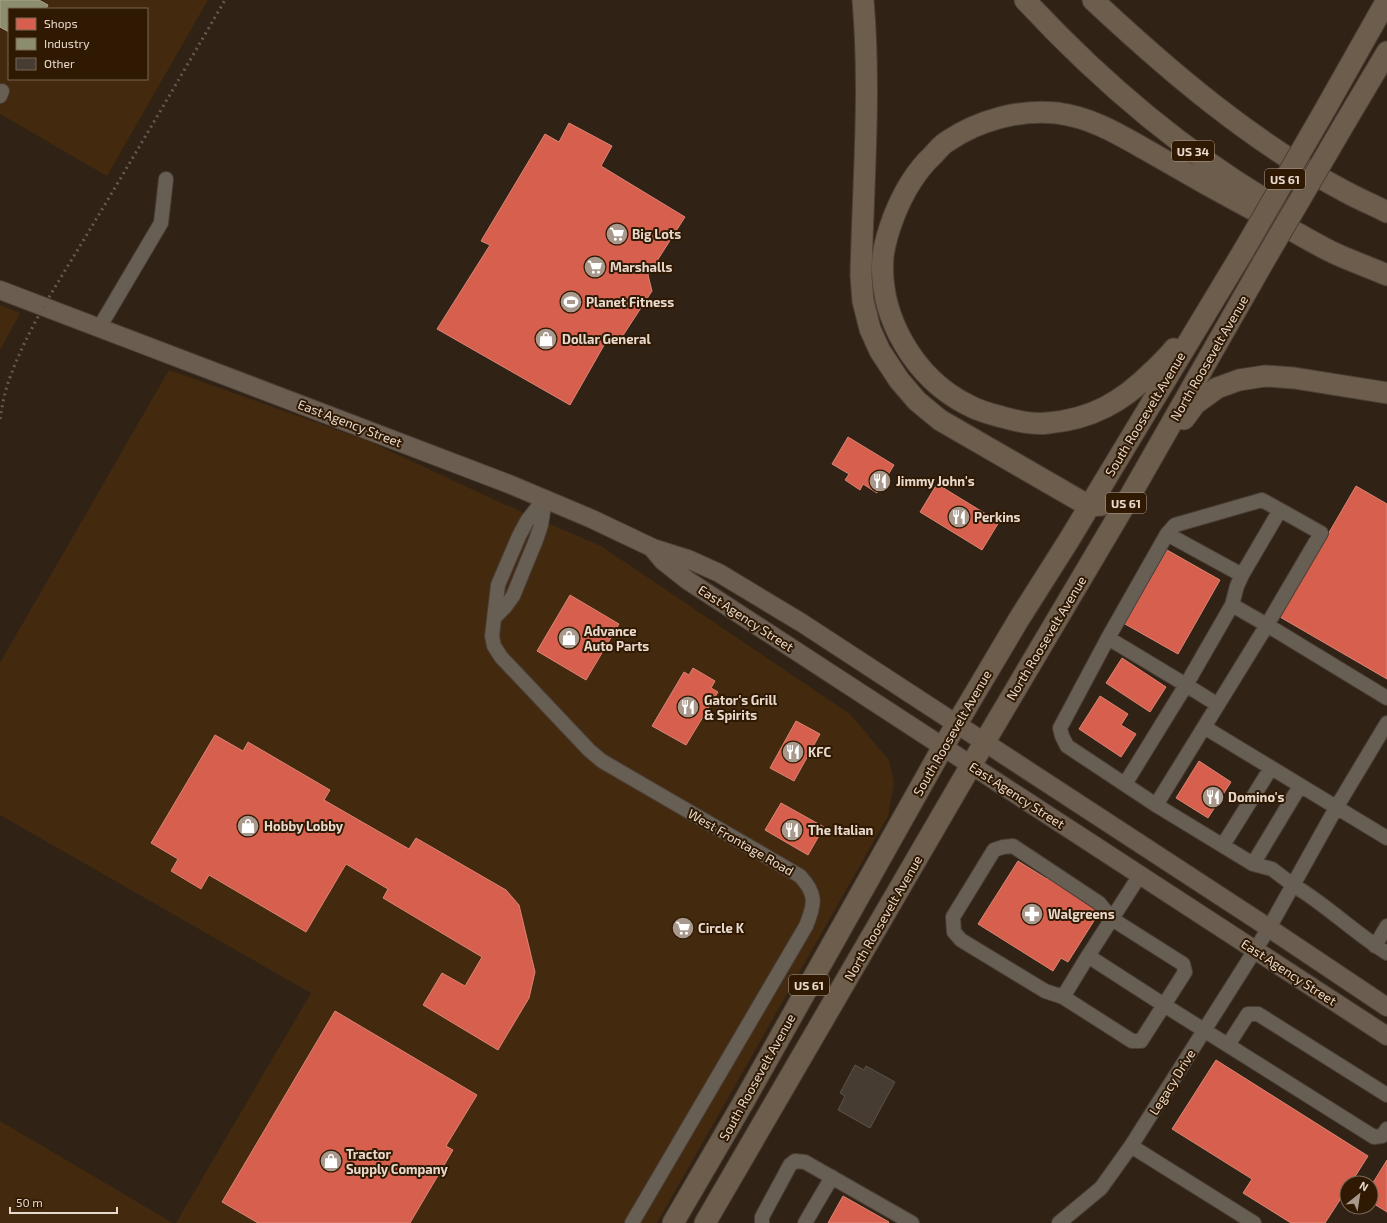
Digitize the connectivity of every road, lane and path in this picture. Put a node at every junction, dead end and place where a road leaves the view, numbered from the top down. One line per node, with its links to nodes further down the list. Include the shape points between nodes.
1 (863, 0): 17 (highway, via 866,93 861,276 863,301 877,346 899,380 917,401 940,420)
2 (1025, 0): 8 (highway, US 34, via 1089,66 1170,135 1259,196)
3 (1093, 0): 7 (highway, via 1154,57 1251,133 1346,192)
4 (1387, 0): 10 (highway, South Roosevelt Avenue / US 61, bridge)
5 (1387, 52): 14 (highway, North Roosevelt Avenue / US 61, bridge)
6 (166, 179): 12 (street, via 161,223)
7 (1387, 212)
8 (1387, 266)
9 (1387, 275): 10 (highway, via 1333,252 1106,127 1082,118 1055,113 1027,113 999,118 974,127 946,142 925,163 908,186 887,234 883,256 888,308 910,355 928,376 967,405 981,411 1015,420 1046,424 1090,414 1114,403 1138,387 1170,354)
10 (1221, 288): 17 (highway, South Roosevelt Avenue / US 61)
11 (0, 290): 12 (main road, East Agency Street)
12 (99, 328): 15 (main road, East Agency Street)
13 (1387, 393): 14 (highway, via 1265,376 1239,380 1217,388 1195,404)
14 (1147, 467): 16 (highway, North Roosevelt Avenue / US 61)
15 (545, 498): 20 (main road, East Agency Street); 61 (street, West Frontage Road, via 541,525 513,596 495,617 492,636 494,646 501,657 589,750 614,769 800,876 808,885 814,900 806,926)
16 (1126, 503): 17 (highway); 31 (highway, North Roosevelt Avenue / US 61)
17 (1089, 506): 29 (highway, South Roosevelt Avenue / US 61)
18 (1280, 510): 19 (street, via 1262,500 1175,525); 21 (street); 23 (street, via 1321,533)
19 (1167, 534): 21 (street); 24 (street)
20 (653, 548): 29 (main road, East Agency Street, via 719,573 802,623); 32 (main road, East Agency Street, via 687,580)
21 (1242, 575): 22 (street)
22 (1232, 605): 23 (street); 25 (street)
23 (1267, 625): 26 (street); 27 (street)
24 (1108, 638): 25 (street); 35 (street, via 1060,728 1067,746)
25 (1186, 685): 27 (street); 35 (street)
26 (1387, 698)
27 (1218, 705): 30 (street)
28 (1387, 723): 38 (street, Legacy Drive)
29 (956, 724): 31 (main road, East Agency Street); 32 (highway, South Roosevelt Avenue / US 61)
30 (1204, 727): 34 (street); 37 (street)
31 (984, 743): 33 (highway, North Roosevelt Avenue / US 61); 46 (main road, East Agency Street)
32 (943, 747): 33 (main road, East Agency Street); 62 (highway, South Roosevelt Avenue / US 61)
33 (972, 766): 42 (main road, East Agency Street); 63 (highway, North Roosevelt Avenue / US 61)
34 (1271, 768): 36 (street); 40 (street)
35 (1125, 784): 37 (street)
36 (1300, 786): 38 (street); 41 (street)
37 (1156, 805): 40 (street)
38 (1336, 808): 39 (street); 43 (street, Legacy Drive)
39 (1387, 838)
40 (1223, 845): 41 (street)
41 (1253, 864): 43 (street, via 1272,870)
42 (1140, 875): 44 (street); 48 (main road, East Agency Street)
43 (1293, 885): 46 (street, Legacy Drive); 47 (street, via 1315,898)
44 (1112, 919): 50 (street); 51 (street, via 1099,903 1013,846 994,850 953,917 954,932 961,940 1046,990); 52 (street, via 1183,964 1185,972)
45 (1387, 926): 47 (street)
46 (1269, 928): 48 (street, Legacy Drive); 53 (main road, East Agency Street)
47 (1375, 946): 49 (street)
48 (1255, 950): 54 (street, Legacy Drive); 55 (main road, East Agency Street)
49 (1387, 954)
50 (1088, 956): 51 (street); 52 (street)
51 (1063, 997): 52 (street, via 1132,1041 1142,1041)
52 (1164, 1005): 54 (street)
53 (1387, 1007)
54 (1205, 1030): 56 (street); 59 (street, Legacy Drive)
55 (1387, 1036)
56 (1228, 1045): 57 (street, via 1248,1014 1258,1014); 58 (street, via 1374,1137 1382,1136)
57 (1387, 1095)
58 (1387, 1129)
59 (1131, 1146): 67 (street, Legacy Drive, via 1101,1188); 68 (street)
60 (832, 1177): 64 (street, via 805,1162 795,1161 790,1165 762,1217); 65 (street); 66 (street)
61 (632, 1223)
62 (673, 1223)
63 (705, 1223)
64 (762, 1223)
65 (805, 1223)
66 (912, 1223)
67 (1060, 1223)
68 (1254, 1223)

